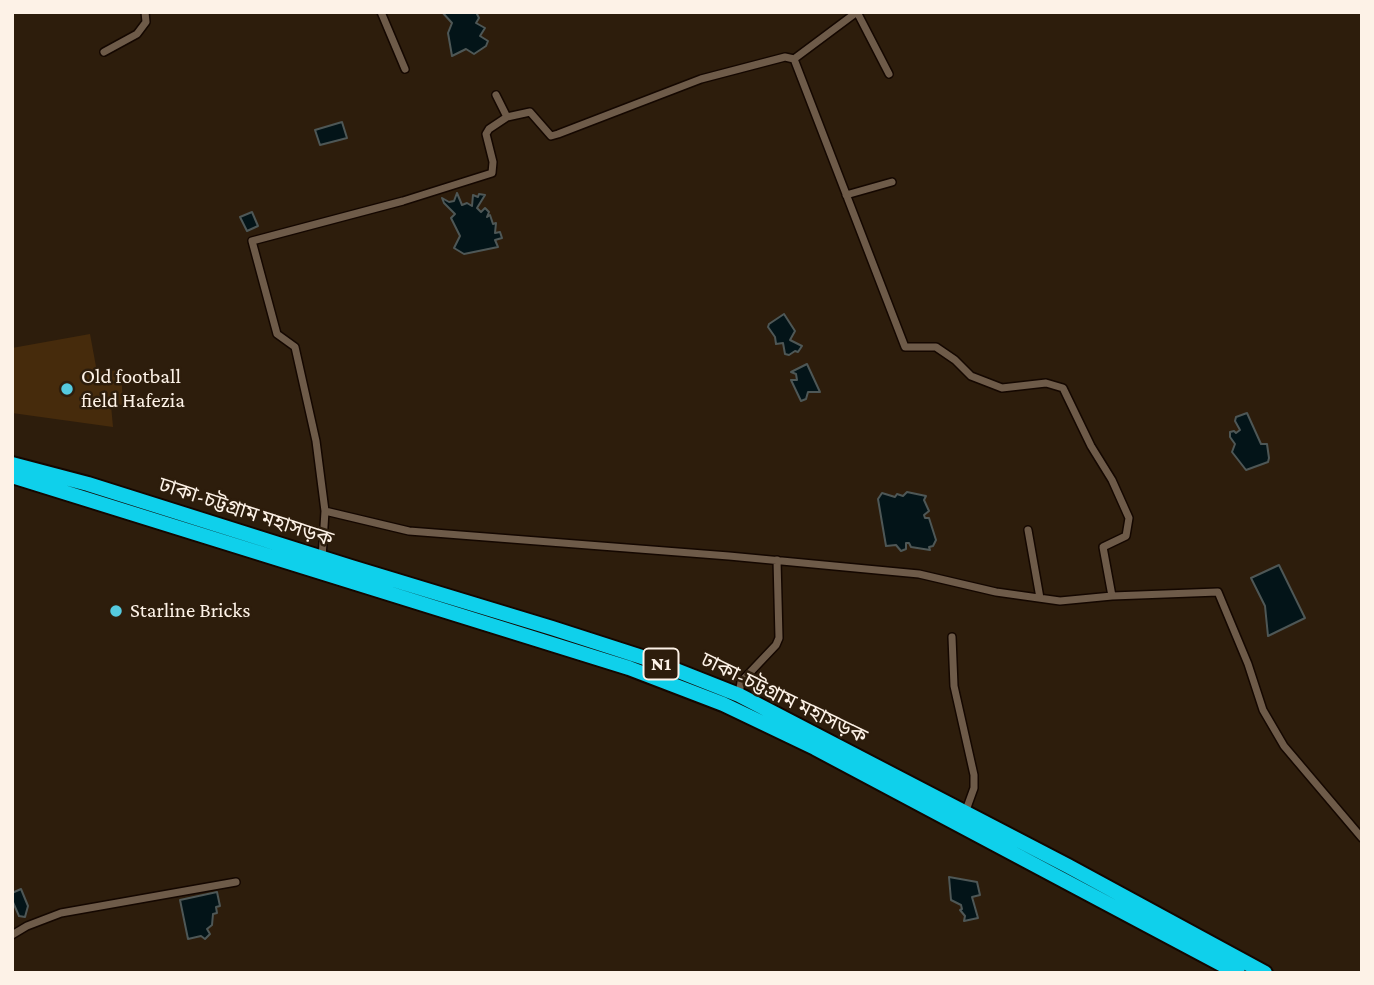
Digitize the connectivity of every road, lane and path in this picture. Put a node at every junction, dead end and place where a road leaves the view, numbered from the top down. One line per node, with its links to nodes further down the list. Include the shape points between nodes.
1 (145, 12): 4 (street, via 146,22 137,34)
2 (381, 12): 6 (street)
3 (857, 12): 5 (street); 7 (street)
4 (104, 52)
5 (794, 59): 9 (street, via 785,57 701,79 551,136 530,112); 11 (street)
6 (405, 69)
7 (889, 74)
8 (496, 95): 9 (street)
9 (507, 117): 14 (street, via 486,134 492,173 252,241 277,334 295,347 316,441)
10 (892, 182): 11 (street)
11 (846, 195): 18 (street, via 905,347 936,347 971,376 1002,388 1046,383 1063,388 1129,518 1126,536 1103,547)
12 (12, 464): 16 (highway, ঢাকা-চট্টগ্রাম মহাসড়ক / N1)
13 (12, 476): 26 (highway, ঢাকা-চট্টগ্রাম মহাসড়ক / N1, via 629,668 723,704)
14 (325, 511): 16 (street); 17 (street, via 409,531)
15 (1028, 530): 19 (street)
16 (322, 558): 21 (highway, ঢাকা-চট্টগ্রাম মহাসড়ক / N1, via 648,659)
17 (777, 560): 19 (street, via 919,574); 21 (street, via 779,638 741,682)
18 (1112, 596): 19 (street, via 1060,601); 23 (street, via 1218,592 1262,710 1284,746)
19 (1040, 598)
20 (951, 637): 22 (street, via 954,686 974,775)
21 (739, 695): 22 (highway, ঢাকা-চট্টগ্রাম মহাসড়ক / N1)
22 (964, 814): 27 (highway, ঢাকা-চট্টগ্রাম মহাসড়ক / N1)
23 (1362, 838)
24 (236, 883): 25 (street, via 61,913)
25 (12, 935)
26 (1238, 973)
27 (1265, 973)

